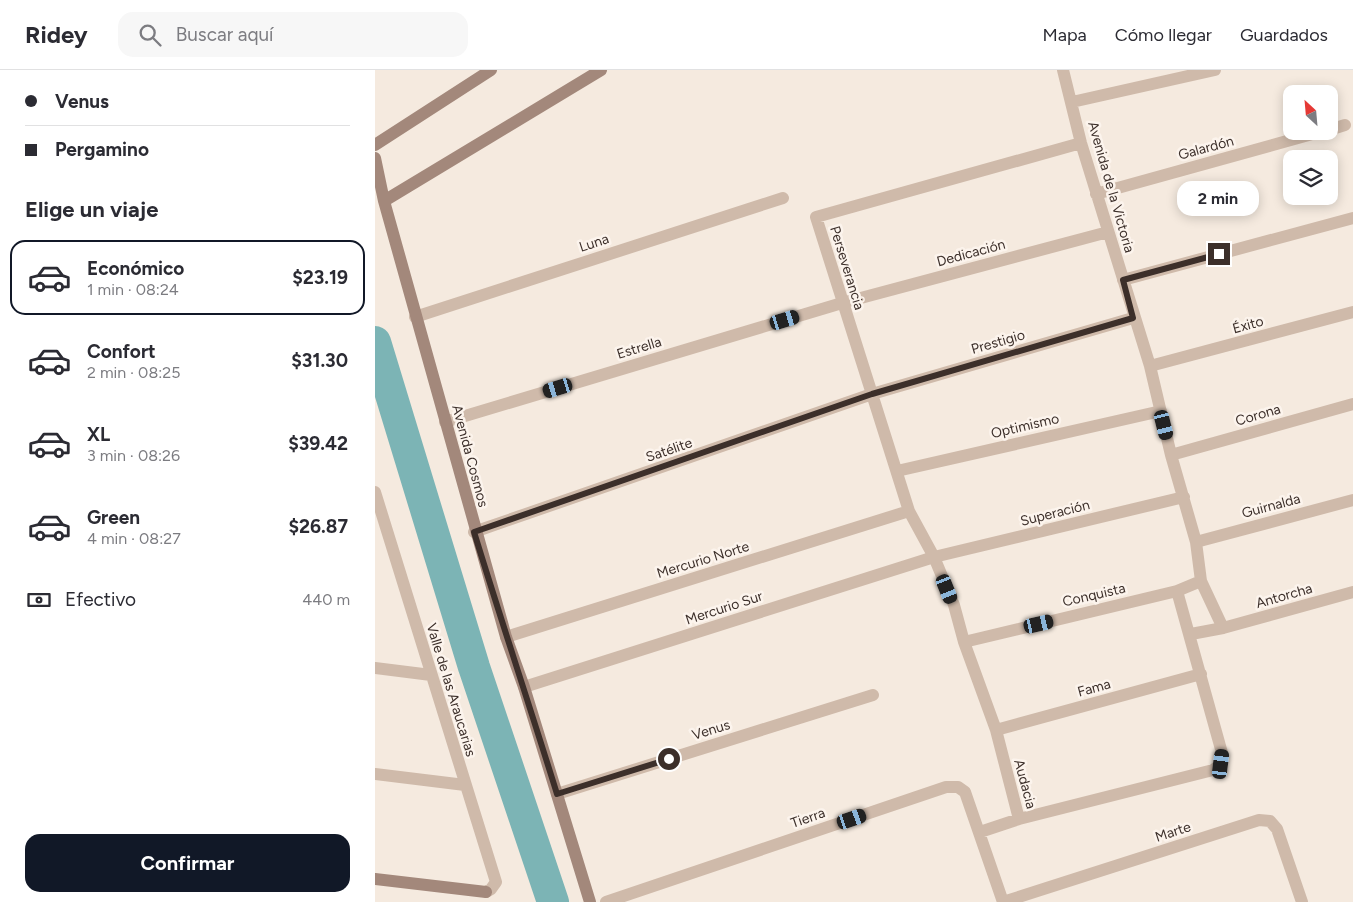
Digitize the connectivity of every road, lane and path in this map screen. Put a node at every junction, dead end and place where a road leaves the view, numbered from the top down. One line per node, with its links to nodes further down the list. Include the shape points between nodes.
1 (491, 70): 10 (street)
2 (601, 70): 14 (street)
3 (1063, 70): 5 (street, Avenida de la Victoria)
4 (1215, 70): 5 (street)
5 (1072, 102): 9 (street, Avenida de la Victoria)
6 (1345, 125): 7 (street)
7 (1338, 127)
8 (1291, 140): 12 (street, Galardón)
9 (1081, 143): 12 (street, Avenida de la Victoria); 18 (street, Perseverancia, via 816,217)
10 (375, 145)
11 (375, 158): 14 (street, Avenida Cosmos)
12 (1096, 194): 16 (street, Avenida de la Victoria)
13 (783, 198): 20 (street, Luna)
14 (383, 201): 20 (street, Avenida Cosmos)
15 (1353, 218): 17 (street)
16 (1108, 232): 17 (street, Avenida de la Victoria); 18 (street, Dedicación)
17 (1123, 280): 21 (street, Avenida de la Victoria)
18 (842, 303): 23 (street, Perseverancia); 26 (street, Estrella)
19 (1353, 312): 22 (street, Éxito)
20 (415, 318): 26 (street, Avenida Cosmos)
21 (1133, 318): 22 (street, Avenida de la Victoria); 23 (street, Prestigio)
22 (1150, 366): 25 (street, Avenida de la Victoria)
23 (872, 394): 28 (street, Perseverancia); 33 (street, Satélite)
24 (1353, 404): 27 (street, Corona)
25 (1161, 411): 27 (street, Avenida de la Victoria); 28 (street, Optimismo)
26 (445, 422): 33 (street, Avenida Cosmos)
27 (1171, 455): 30 (street, Avenida de la Victoria)
28 (897, 471): 32 (street, Perseverancia)
29 (375, 492): 45 (street, Valle de las Araucarias)
30 (1183, 497): 34 (street, Avenida de la Victoria); 35 (street, Superación)
31 (1353, 500): 34 (street, Guirnalda)
32 (909, 511): 35 (street, Perseverancia); 41 (street, Mercurio Norte)
33 (474, 532): 41 (street, Avenida Cosmos)
34 (1197, 542): 36 (street, Avenida de la Victoria)
35 (934, 557): 42 (street, Audacia, via 954,604); 46 (street, Mercurio Sur)
36 (1201, 580): 37 (street, Conquista); 39 (street, Avenida de la Victoria)
37 (1177, 591): 40 (street); 42 (street, Conquista)
38 (1353, 592): 39 (street, Antorcha)
39 (1223, 628): 40 (street, Antorcha)
40 (1191, 634): 44 (street)
41 (505, 638): 46 (street, Avenida Cosmos)
42 (963, 642): 48 (street, Audacia)
43 (375, 668): 45 (street)
44 (1201, 674): 48 (street, Fama); 52 (street, Audacia, via 1223,753 1221,764 1213,770)
45 (431, 675): 50 (street, Valle de las Araucarias)
46 (524, 687): 51 (street, Avenida Cosmos)
47 (873, 695): 51 (street, Venus)
48 (996, 730): 52 (street, Audacia)
49 (375, 774): 50 (street)
50 (465, 785): 54 (street, Valle de las Araucarias, via 496,882 491,889 485,892)
51 (557, 794): 55 (street, Avenida Cosmos)
52 (1019, 819): 53 (street)
53 (980, 832): 56 (street, Tierra, via 965,792 957,787 947,788); 57 (street, Tierra)
54 (375, 879)
55 (590, 902)
56 (606, 902)
57 (1003, 902): 58 (street, Marte, via 1259,820 1270,821 1277,829)
58 (1302, 902)

